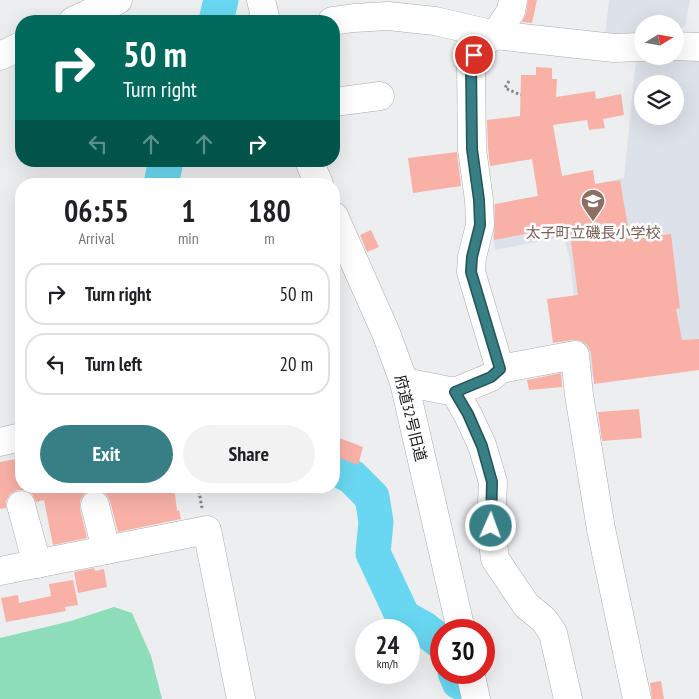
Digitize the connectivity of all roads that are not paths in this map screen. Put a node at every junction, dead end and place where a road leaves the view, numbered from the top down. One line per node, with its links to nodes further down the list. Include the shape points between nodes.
1 (118, 0): 4 (street)
2 (261, 0): 5 (street)
3 (513, 0): 7 (street, via 511,11)
4 (86, 15)
5 (265, 15)
6 (340, 20): 7 (street, via 388,16 435,21)
7 (495, 34): 9 (street, via 614,48); 16 (street, via 478,46 471,65 472,149 480,225 471,272)
8 (684, 46): 10 (street)
9 (634, 47)
10 (699, 47)
11 (15, 49): 12 (street)
12 (0, 56)
13 (380, 96): 14 (street)
14 (340, 101)
15 (340, 230): 17 (street, 府道32号旧道)
16 (500, 369): 18 (street, via 491,377); 31 (street, via 575,355 601,529)
17 (404, 382): 18 (street); 26 (street, 府道32号旧道)
18 (455, 392): 30 (street, via 482,446 492,482 491,526 495,560 521,599 553,633)
19 (15, 438): 20 (street)
20 (0, 442)
21 (21, 504): 24 (street)
22 (96, 505): 23 (street)
23 (106, 550): 24 (street); 28 (street, via 206,530)
24 (37, 564): 25 (street)
25 (0, 571)
26 (458, 619)
27 (473, 684): 29 (street)
28 (241, 699)
29 (476, 699)
30 (568, 699)
31 (637, 699)

